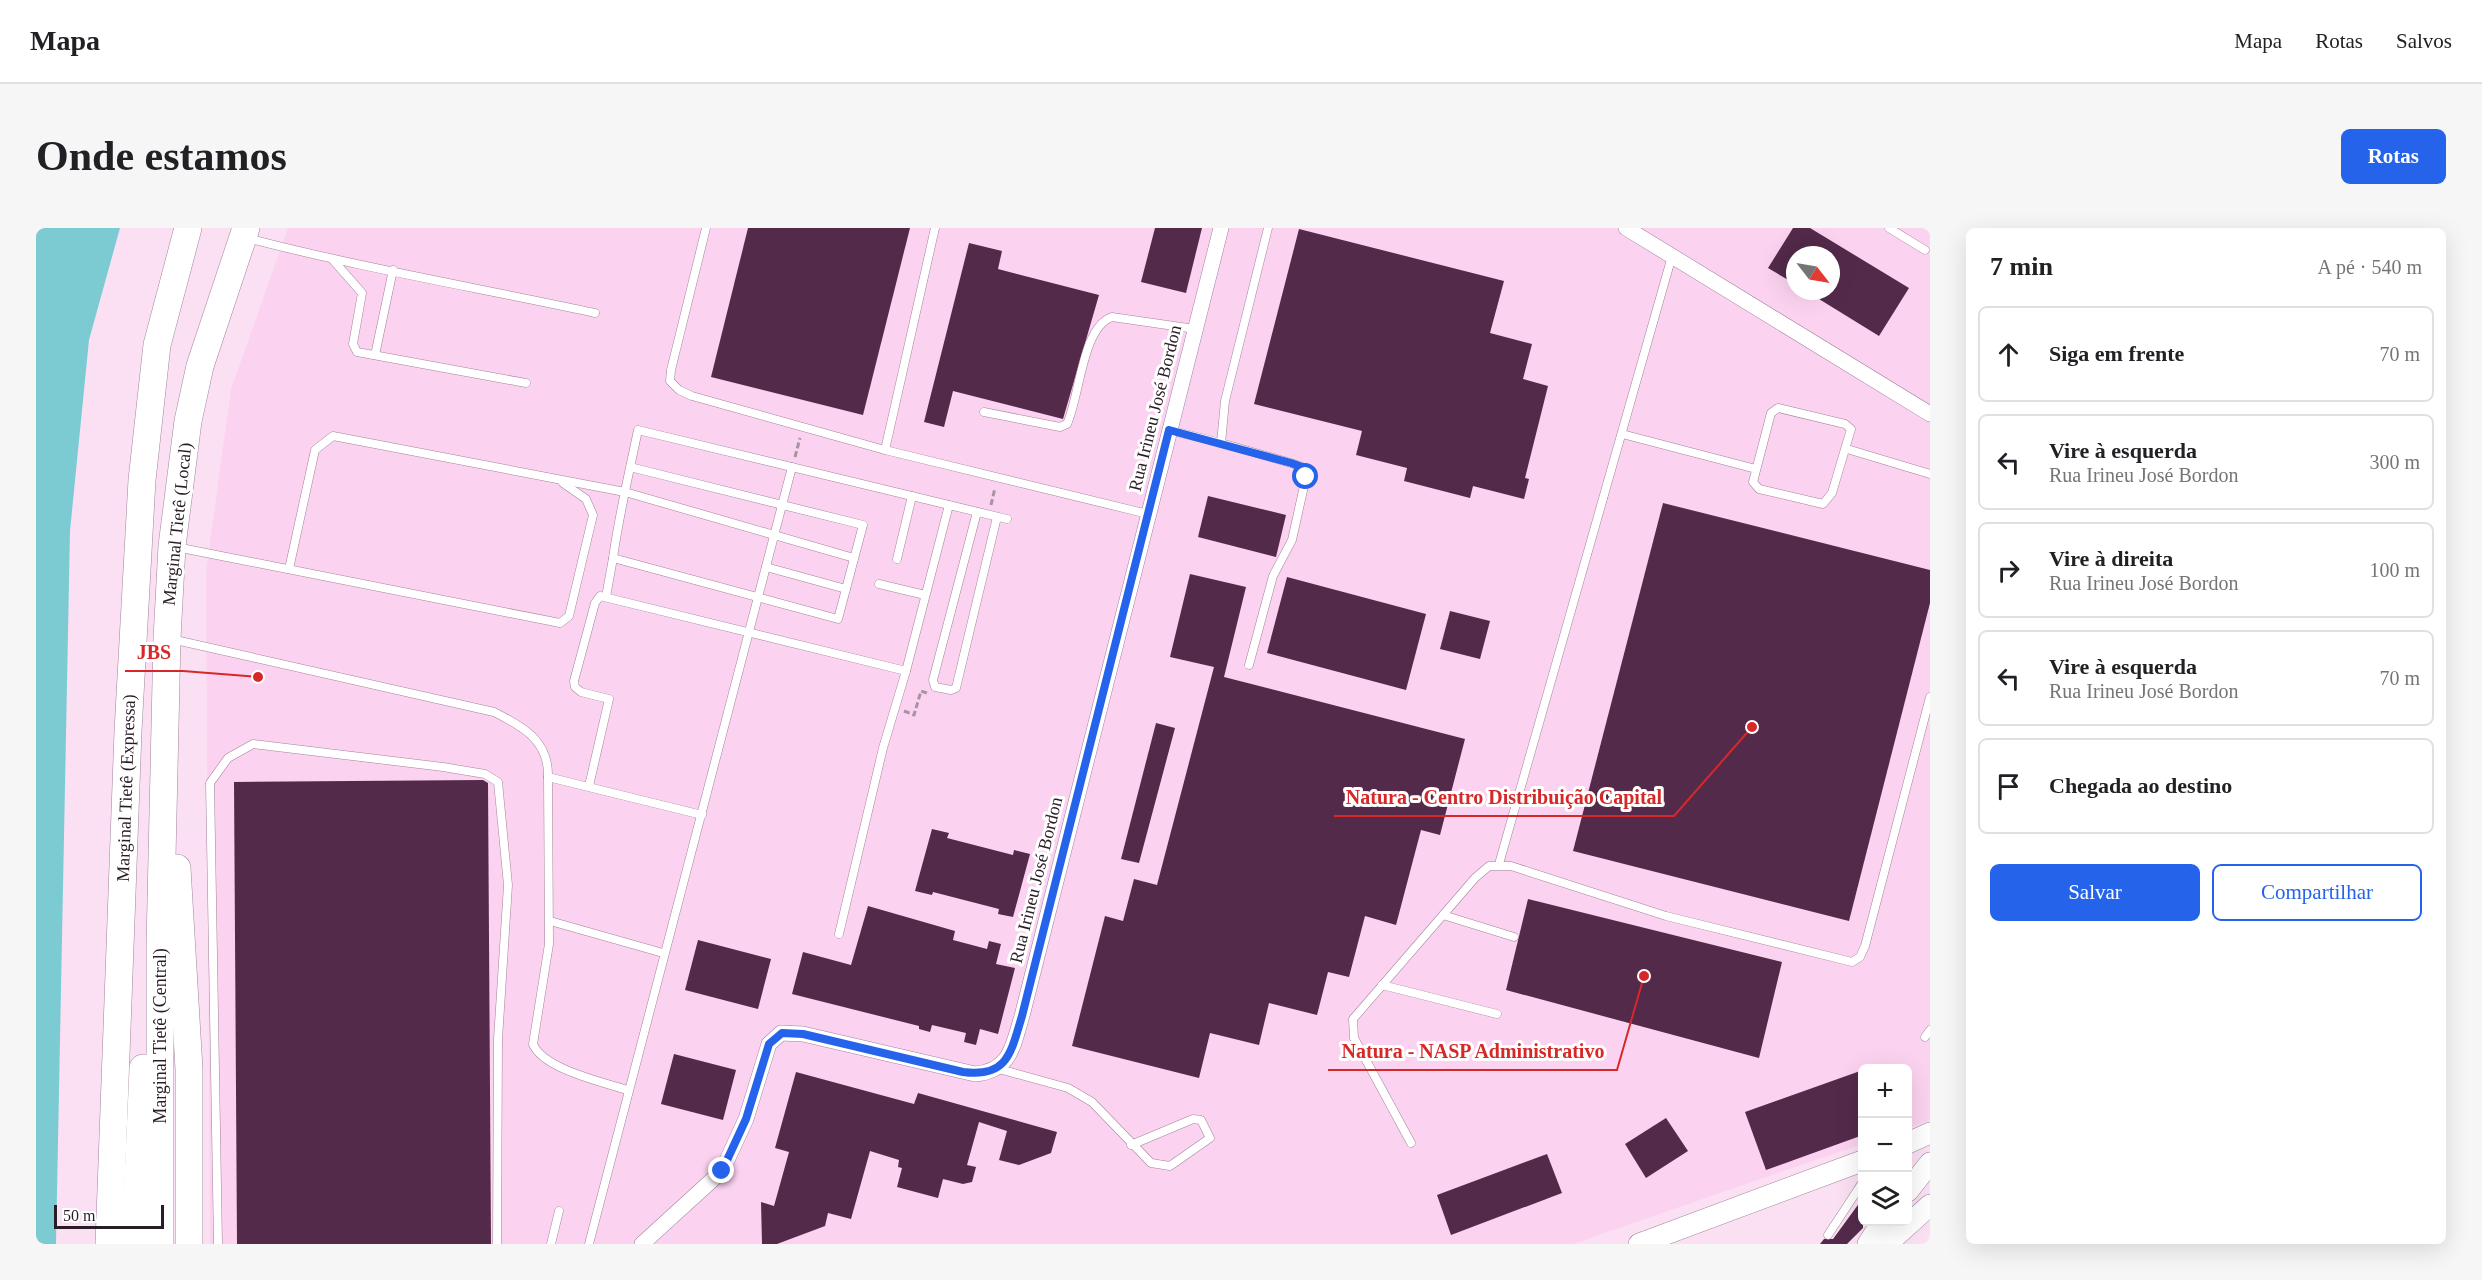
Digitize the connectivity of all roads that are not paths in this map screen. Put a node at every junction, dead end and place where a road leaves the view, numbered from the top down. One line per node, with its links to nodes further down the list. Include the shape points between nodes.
1 (188, 228): 82 (highway, Marginal Tietê (Expressa), via 157,345 142,480 128,731)
2 (706, 228): 23 (lane, via 670,381 692,396)
3 (935, 228): 23 (lane)
4 (1221, 228): 14 (street, Rua Irineu José Bordon)
5 (1268, 228): 21 (lane, via 1225,401)
6 (1626, 228): 10 (street)
7 (1889, 228): 9 (lane)
8 (244, 232): 11 (lane); 38 (highway, Marginal Tietê (Local), via 200,366 188,421)
9 (1925, 250)
10 (1672, 256): 18 (street); 20 (lane)
11 (333, 260): 12 (lane); 15 (lane, via 362,293 352,344 357,352)
12 (393, 270): 13 (lane); 15 (lane)
13 (595, 313)
14 (1195, 329): 17 (lane, via 1112,317 1102,320 1092,333 1067,424 1060,427); 19 (street, Rua Irineu José Bordon)
15 (375, 355): 16 (lane)
16 (526, 383)
17 (984, 412)
18 (1930, 414)
19 (1169, 430): 21 (lane); 34 (street, Rua Irineu José Bordon)
20 (1623, 434): 26 (lane); 58 (lane)
21 (1221, 443): 51 (lane, via 1302,467 1306,477 1292,540 1273,576)
22 (1847, 449): 26 (lane, via 1832,493 1822,504 1759,489 1753,482); 26 (lane, via 1851,429 1845,424 1778,408 1771,413); 27 (lane)
23 (885, 450): 34 (lane)
24 (630, 467): 25 (lane, via 638,430); 29 (lane); 31 (lane)
25 (792, 467): 30 (lane); 31 (lane)
26 (1756, 469)
27 (1930, 474)
28 (562, 482): 29 (lane); 43 (lane, via 333,436 315,450); 43 (lane, via 586,499 593,515 569,616 560,623)
29 (625, 492): 37 (lane); 39 (lane)
30 (912, 496): 32 (lane); 41 (lane)
31 (781, 504): 37 (lane); 40 (lane, via 863,525)
32 (949, 505): 33 (lane); 46 (lane)
33 (977, 512): 35 (lane); 35 (lane, via 933,680 936,687 956,688)
34 (1148, 514): 67 (street, Rua Irineu José Bordon, via 1022,1016 1012,1048)
35 (993, 516): 36 (lane)
36 (1007, 519)
37 (774, 535): 40 (lane); 42 (lane)
38 (172, 546): 43 (lane); 50 (highway, Marginal Tietê (Local))
39 (613, 558): 47 (lane); 48 (lane)
40 (854, 558): 45 (lane)
41 (897, 559)
42 (766, 567): 45 (lane); 47 (lane)
43 (289, 569)
44 (879, 584): 46 (lane)
45 (846, 589): 47 (lane, via 837,619)
46 (925, 595): 52 (lane)
47 (759, 596): 49 (lane)
48 (606, 597): 49 (lane); 55 (lane, via 600,596 595,603 574,681 581,692 609,699)
49 (748, 633): 52 (lane); 56 (lane)
50 (167, 638): 54 (lane, via 495,712 522,726 536,741 548,759); 57 (highway, Marginal Tietê (Local))
51 (1249, 665)
52 (906, 671): 61 (lane)
53 (1930, 697): 58 (lane, via 1865,946 1860,957 1852,962 1666,916)
54 (548, 777): 55 (lane); 60 (lane)
55 (589, 786): 56 (lane)
56 (702, 815): 64 (lane)
57 (162, 829): 63 (highway, Marginal Tietê (Central)); 85 (highway, via 178,869 189,1070)
58 (1499, 864): 59 (lane, via 1489,866 1475,878)
59 (1443, 915): 62 (lane); 65 (lane)
60 (550, 921): 64 (lane); 68 (lane, via 547,971 534,1036 536,1051 573,1072)
61 (839, 934)
62 (1514, 937)
63 (160, 945): 83 (highway, via 144,1029); 84 (highway, Marginal Tietê (Central))
64 (663, 953): 68 (lane)
65 (1382, 986): 66 (lane); 71 (lane, via 1353,1019 1354,1038)
66 (1497, 1014)
67 (999, 1069): 72 (lane, via 1068,1088 1092,1102); 90 (street, via 963,1072 803,1034 782,1033 769,1044 746,1119 722,1171)
68 (627, 1090): 89 (lane)
69 (1930, 1132): 70 (street)
70 (1912, 1141)
71 (1411, 1143)
72 (1131, 1145): 72 (lane, via 1151,1162 1170,1166 1210,1138 1201,1120 1193,1119)
73 (1858, 1163): 81 (street)
74 (1923, 1172): 75 (street); 79 (street)
75 (1912, 1186)
76 (1858, 1194): 80 (lane)
77 (1930, 1205): 79 (street)
78 (559, 1211): 88 (lane)
79 (1897, 1228): 91 (street)
80 (1828, 1235)
81 (1643, 1243)
82 (109, 1244)
83 (135, 1244)
84 (160, 1244)
85 (189, 1244)
86 (218, 1244): 87 (lane, via 210,783 228,758 253,744 443,767 485,774 498,782 508,885 498,1039)
87 (497, 1244)
88 (551, 1244)
89 (589, 1244)
90 (642, 1244)
91 (1868, 1244)

